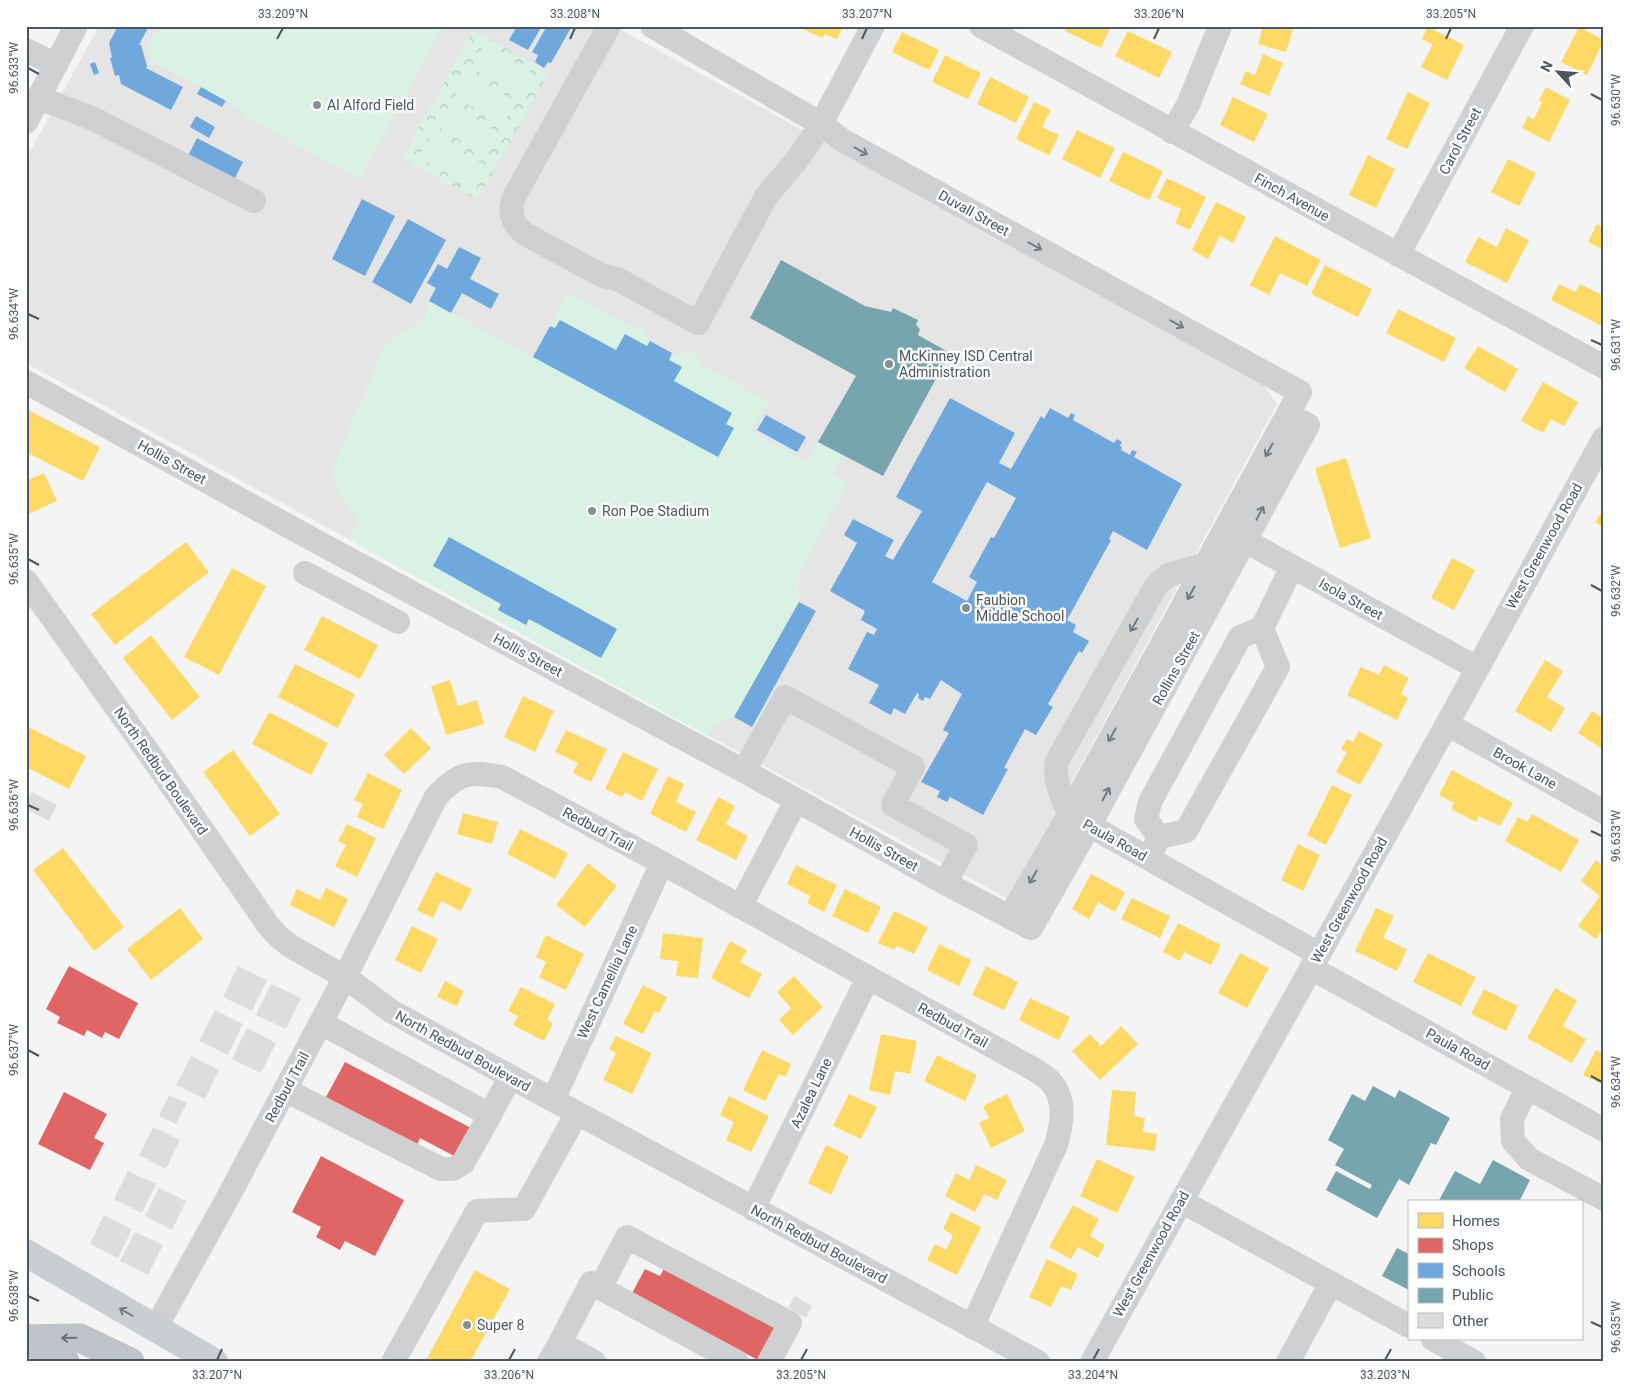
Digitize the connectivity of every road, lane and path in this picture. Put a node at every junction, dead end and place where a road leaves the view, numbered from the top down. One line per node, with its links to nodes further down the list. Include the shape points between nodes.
1 (76, 26): 9 (street)
2 (609, 26): 12 (street, via 515,195 511,216 525,234 604,276 617,278 698,323 767,195 797,160)
3 (652, 26): 12 (street, Duvall Street)
4 (872, 26): 12 (street)
5 (981, 26): 13 (street, Finch Avenue)
6 (1220, 26): 13 (street, via 1188,105)
7 (1522, 26): 15 (street, Carol Street)
8 (26, 50): 9 (street)
9 (56, 65): 10 (street)
10 (39, 98): 11 (street); 14 (street, via 94,119)
11 (26, 122)
12 (821, 124): 18 (street, Duvall Street, one-way to 18, via 842,140)
13 (1172, 132): 15 (street, Finch Avenue)
14 (254, 201)
15 (1398, 255): 16 (street, Finch Avenue)
16 (1604, 367)
17 (26, 382): 29 (street, Hollis Street)
18 (1300, 392): 20 (street, Rollins Street)
19 (1604, 438): 27 (street, West Greenwood Road)
20 (1235, 535): 21 (street, Rollins Street); 22 (street, Isola Street); 33 (street, Rollins Street, one-way to 20)
21 (1206, 564): 32 (street, Rollins Street, one-way to 32); 32 (street, one-way to 32, via 1168,575 1156,586 1063,749 1055,777)
22 (1292, 566): 26 (street); 27 (street, Isola Street)
23 (305, 573): 25 (street)
24 (26, 581): 41 (street, North Redbud Boulevard, via 268,925 290,946)
25 (398, 622)
26 (1262, 628): 34 (street, via 1240,637 1150,802 1146,819); 34 (street, via 1278,667 1186,831)
27 (1477, 668): 28 (street, West Greenwood Road)
28 (1447, 724): 31 (street, Brook Lane); 40 (street, West Greenwood Road)
29 (744, 771): 30 (street, Hollis Street); 37 (street, via 785,697 913,767 893,805 966,845)
30 (796, 800): 37 (street, Hollis Street); 38 (street)
31 (1604, 812)
32 (1069, 814): 33 (street, Paula Road); 39 (street, Rollins Street, one-way to 39)
33 (1089, 826): 35 (street, Paula Road); 39 (street, Rollins Street)
34 (1159, 838): 35 (street)
35 (1149, 858): 40 (street, Paula Road)
36 (662, 863): 38 (street, Redbud Trail); 41 (street, Redbud Trail, via 502,777 472,774 458,777 436,797); 47 (street, West Camellia Lane)
37 (944, 883): 39 (street, Hollis Street)
38 (740, 907): 42 (street, Redbud Trail)
39 (1021, 923)
40 (1315, 961): 45 (street, Paula Road); 52 (street, West Greenwood Road)
41 (345, 978): 43 (street, Redbud Trail); 44 (street, North Redbud Boulevard, via 392,1010)
42 (868, 978): 53 (street, Azalea Lane); 58 (street, Redbud Trail, via 1037,1071 1050,1081 1059,1096 1062,1112 1056,1145)
43 (321, 1023): 46 (street, Redbud Trail); 49 (street)
44 (510, 1077): 47 (street, North Redbud Boulevard); 49 (street)
45 (1527, 1088): 50 (street, Paula Road); 51 (street, via 1512,1119 1513,1140 1529,1159)
46 (285, 1090): 49 (street, via 440,1169 453,1169 462,1163); 59 (street, Redbud Trail)
47 (552, 1100): 48 (street, North Redbud Boulevard)
48 (577, 1113): 53 (street, North Redbud Boulevard); 66 (street, via 524,1209 477,1211)
49 (490, 1115)
50 (1604, 1130)
51 (1604, 1199)
52 (1181, 1201): 55 (street); 71 (street, West Greenwood Road)
53 (754, 1209): 58 (street, North Redbud Boulevard)
54 (26, 1253): 59 (main road, one-way to 54)
55 (1331, 1284): 57 (street); 72 (street)
56 (600, 1288): 62 (street, via 592,1283); 68 (street); 69 (street, via 627,1237 790,1323)
57 (1408, 1325)
58 (972, 1327): 70 (street, North Redbud Boulevard)
59 (155, 1329): 65 (main road)
60 (26, 1339): 63 (highway); 64 (highway, one-way to 60, via 80,1338)
61 (1435, 1340): 73 (street)
62 (554, 1352): 67 (street)
63 (65, 1362)
64 (130, 1362)
65 (214, 1362)
66 (393, 1362)
67 (594, 1362)
68 (737, 1362)
69 (769, 1362)
70 (1038, 1362)
71 (1092, 1362)
72 (1288, 1362)
73 (1474, 1362)

